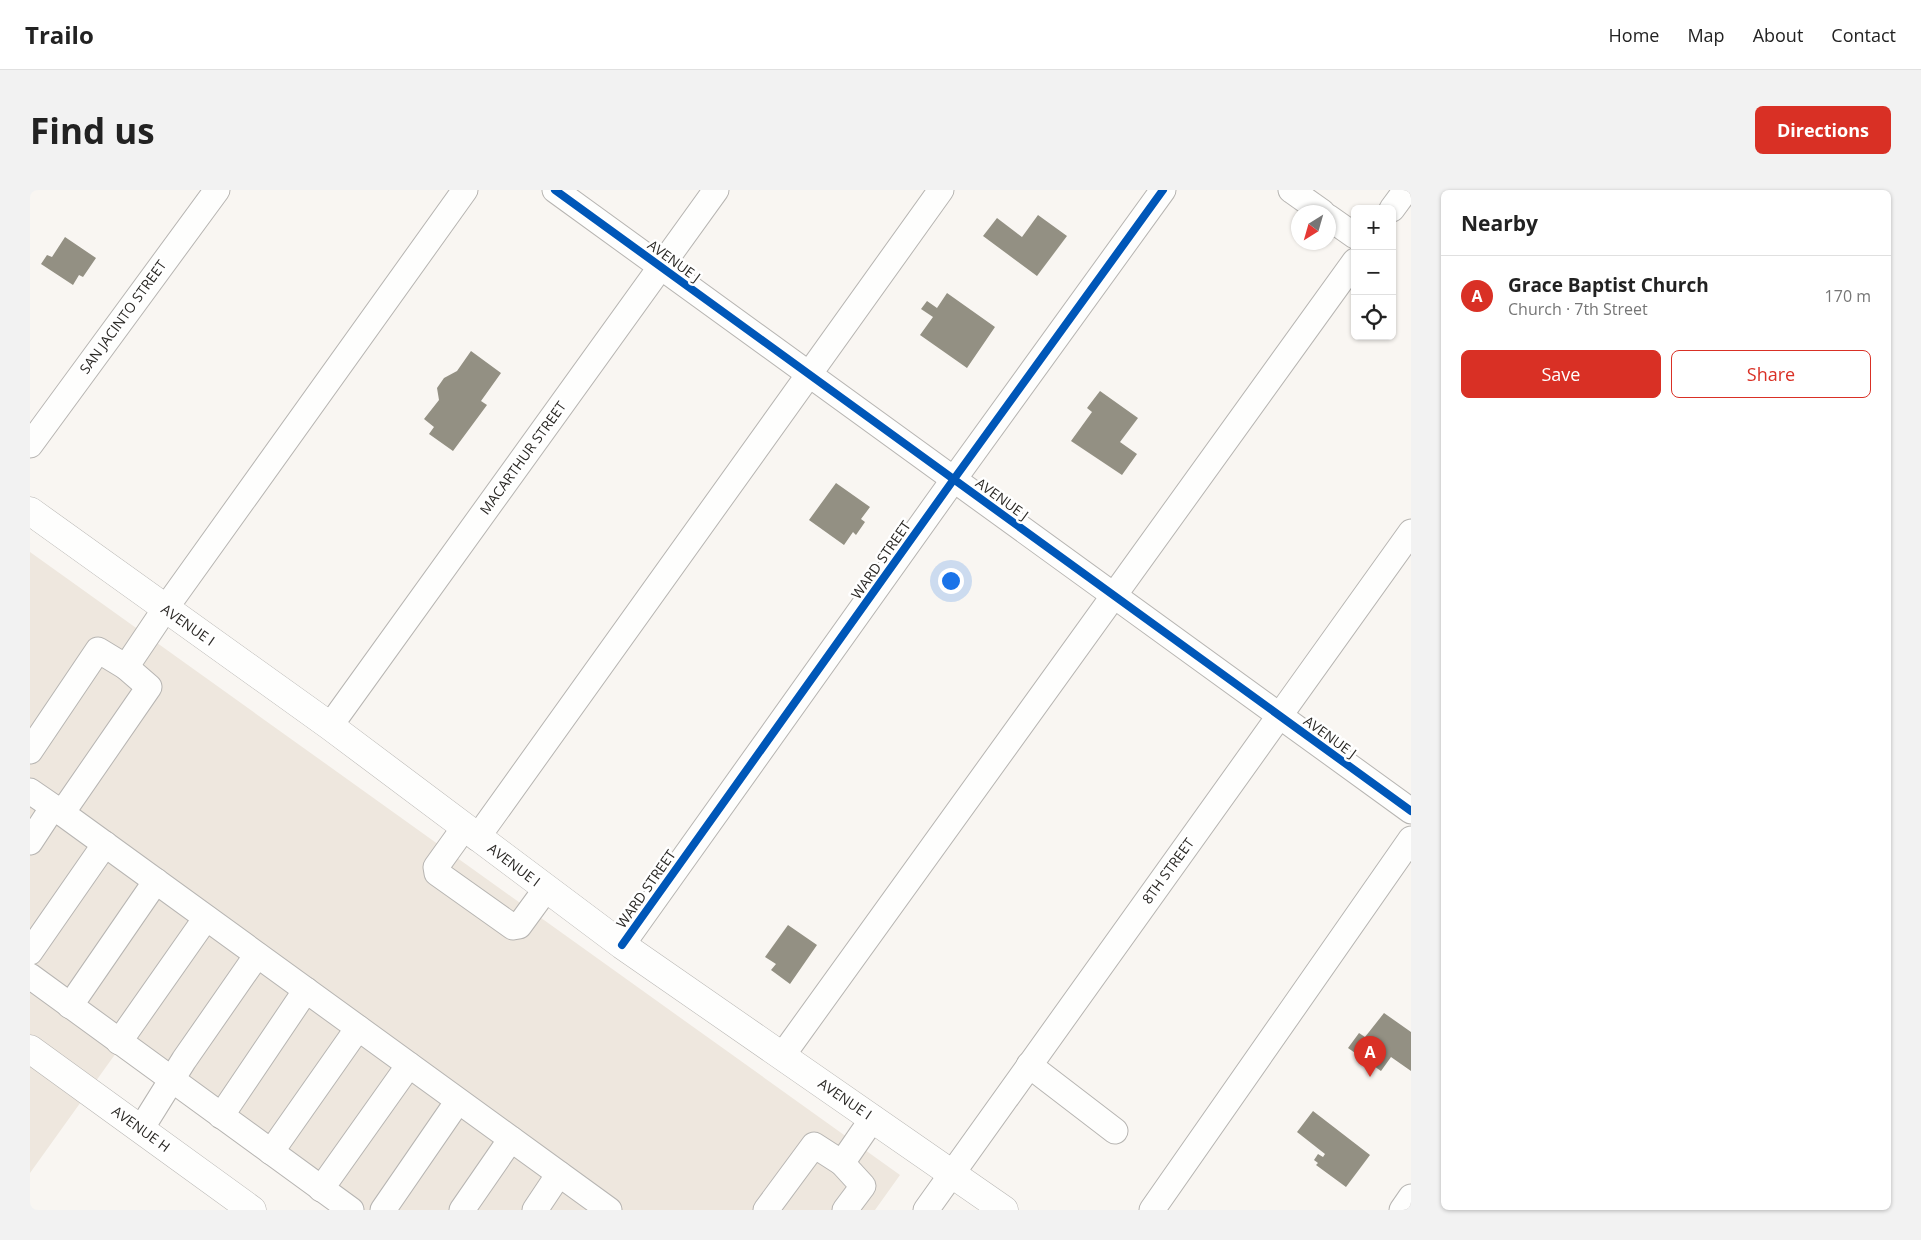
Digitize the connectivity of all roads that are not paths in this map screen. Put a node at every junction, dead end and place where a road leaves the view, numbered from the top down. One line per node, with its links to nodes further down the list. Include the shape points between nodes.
1 (217, 190): 16 (street, SAN JACINTO STREET)
2 (465, 190): 21 (street)
3 (555, 190): 13 (street, AVENUE J)
4 (716, 190): 13 (street, MACARTHUR STREET)
5 (942, 190): 15 (street)
6 (1163, 190): 17 (street, WARD STREET)
7 (1291, 190): 9 (street)
8 (1406, 190): 10 (street)
9 (1312, 205)
10 (1395, 205)
11 (1336, 223): 12 (street)
12 (1351, 233)
13 (661, 267): 15 (street, AVENUE J); 24 (street, MACARTHUR STREET)
14 (1351, 267): 20 (street)
15 (809, 374): 17 (street, AVENUE J); 29 (street)
16 (30, 445)
17 (954, 479): 20 (street, AVENUE J); 36 (street, WARD STREET)
18 (30, 512): 21 (main road, AVENUE I)
19 (1411, 532): 23 (street, 8TH STREET)
20 (1114, 595): 23 (street, AVENUE J); 45 (street)
21 (165, 609): 22 (street); 24 (main road, AVENUE I)
22 (126, 668): 25 (street, via 98,650); 27 (street, via 149,686)
23 (1280, 715): 28 (street, AVENUE J); 47 (street, 8TH STREET)
24 (330, 726): 29 (main road, AVENUE I)
25 (30, 750)
26 (30, 792): 27 (street)
27 (58, 810): 31 (street); 32 (street)
28 (1411, 811)
29 (471, 833): 34 (main road, AVENUE I); 34 (street, via 436,867 437,873 513,927 519,926)
30 (1411, 839): 71 (street)
31 (30, 842)
32 (105, 844): 33 (street); 37 (street)
33 (156, 881): 35 (street); 41 (street)
34 (546, 889): 36 (main road, AVENUE I)
35 (206, 918): 38 (street); 43 (street)
36 (622, 945): 45 (main road, AVENUE I)
37 (30, 952)
38 (257, 955): 40 (street); 48 (street)
39 (30, 976): 41 (street)
40 (306, 990): 42 (street); 50 (street)
41 (70, 1006): 43 (street)
42 (358, 1028): 46 (street); 55 (street)
43 (119, 1042): 48 (street)
44 (30, 1049): 52 (main road, AVENUE H)
45 (782, 1056): 51 (main road, AVENUE I)
46 (410, 1065): 49 (street); 59 (street)
47 (1029, 1066): 53 (street); 57 (street, 8TH STREET)
48 (173, 1081): 50 (street); 52 (street)
49 (458, 1101): 54 (street); 63 (street)
50 (221, 1116): 55 (street)
51 (873, 1118): 56 (street); 57 (main road, AVENUE I)
52 (141, 1129): 61 (main road, AVENUE H)
53 (1115, 1130)
54 (511, 1139): 58 (street); 64 (street)
55 (271, 1152): 59 (street)
56 (842, 1163): 67 (street, via 814,1145); 68 (street, via 863,1186)
57 (952, 1173): 69 (street, 8TH STREET); 70 (main road, AVENUE I)
58 (559, 1174): 65 (street); 66 (street)
59 (321, 1189): 62 (street)
60 (1411, 1197): 72 (street)
61 (252, 1210)
62 (351, 1210)
63 (382, 1210)
64 (462, 1210)
65 (534, 1210)
66 (609, 1210)
67 (766, 1210)
68 (845, 1210)
69 (926, 1210)
70 (1004, 1210)
71 (1152, 1210)
72 (1402, 1210)

